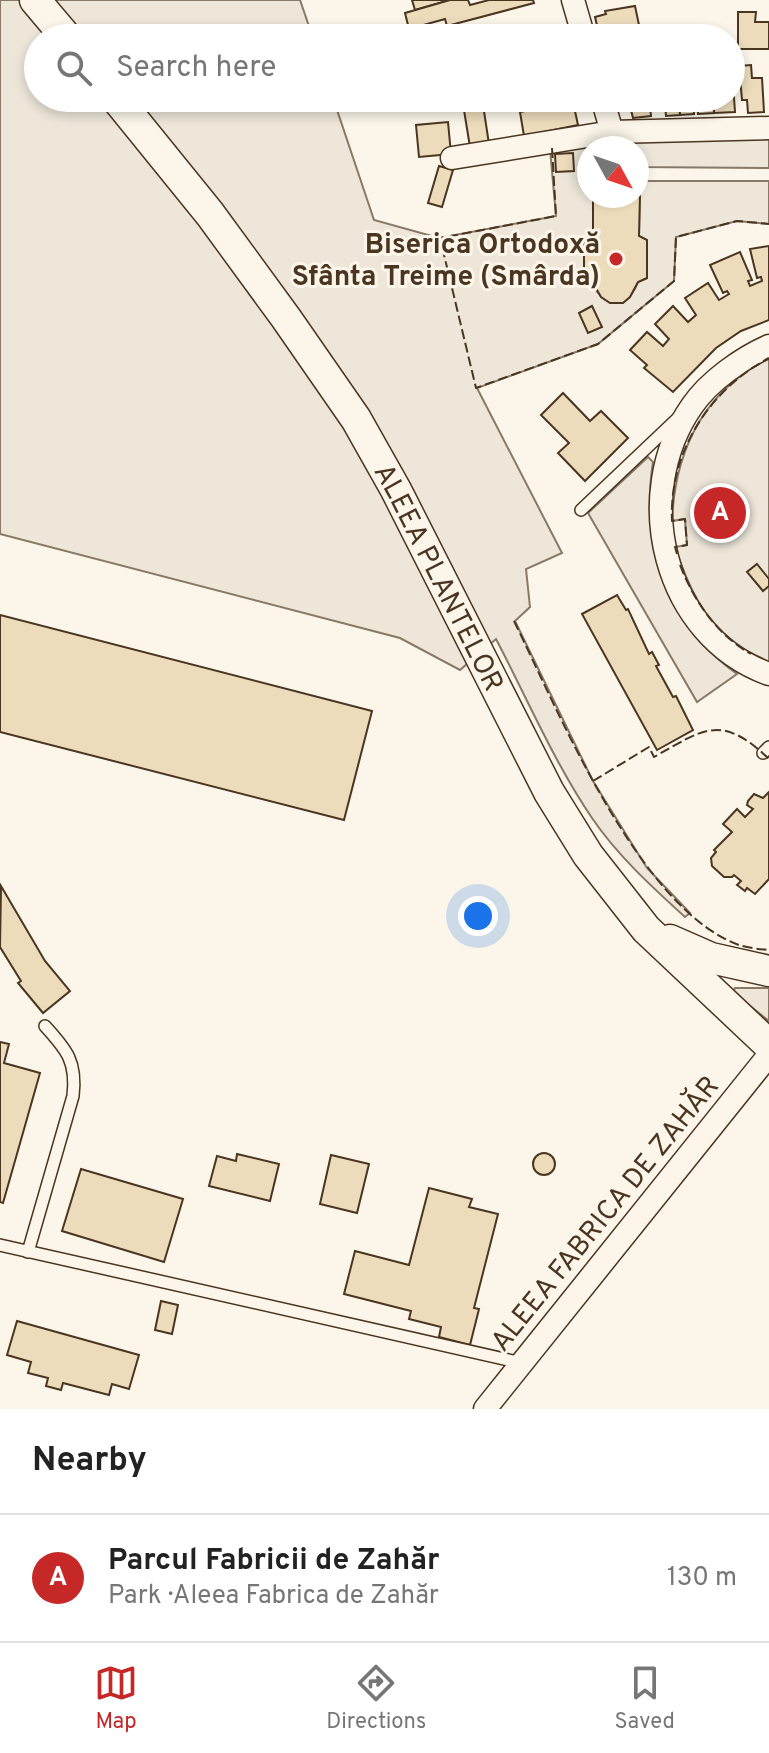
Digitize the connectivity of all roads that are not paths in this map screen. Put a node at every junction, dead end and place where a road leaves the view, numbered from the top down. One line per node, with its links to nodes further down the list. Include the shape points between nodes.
1 (35, 0): 3 (main road)
2 (573, 0): 4 (street)
3 (55, 24)
4 (580, 24)
5 (127, 112): 16 (main road, ALEEA PLANTELOR, via 210,214 356,419 549,792 588,855)
6 (606, 112): 8 (street)
7 (769, 128): 9 (street)
8 (612, 136)
9 (649, 137)
10 (577, 144): 11 (street)
11 (452, 158)
12 (769, 346): 13 (street, via 733,368)
13 (693, 404): 14 (lane); 15 (street, via 672,444 661,481 665,551 685,602 701,626 729,654)
14 (581, 510)
15 (769, 674)
16 (646, 929): 17 (main road, via 711,958); 19 (main road, ALEEA PLANTELOR)
17 (769, 971)
18 (45, 1026): 22 (lane, via 66,1050 76,1078)
19 (769, 1045)
20 (769, 1055): 23 (street, ALEEA FABRICA DE ZAHĂR)
21 (0, 1245): 22 (lane)
22 (28, 1252): 23 (lane)
23 (522, 1363): 24 (street, ALEEA FABRICA DE ZAHĂR)
24 (491, 1406)

